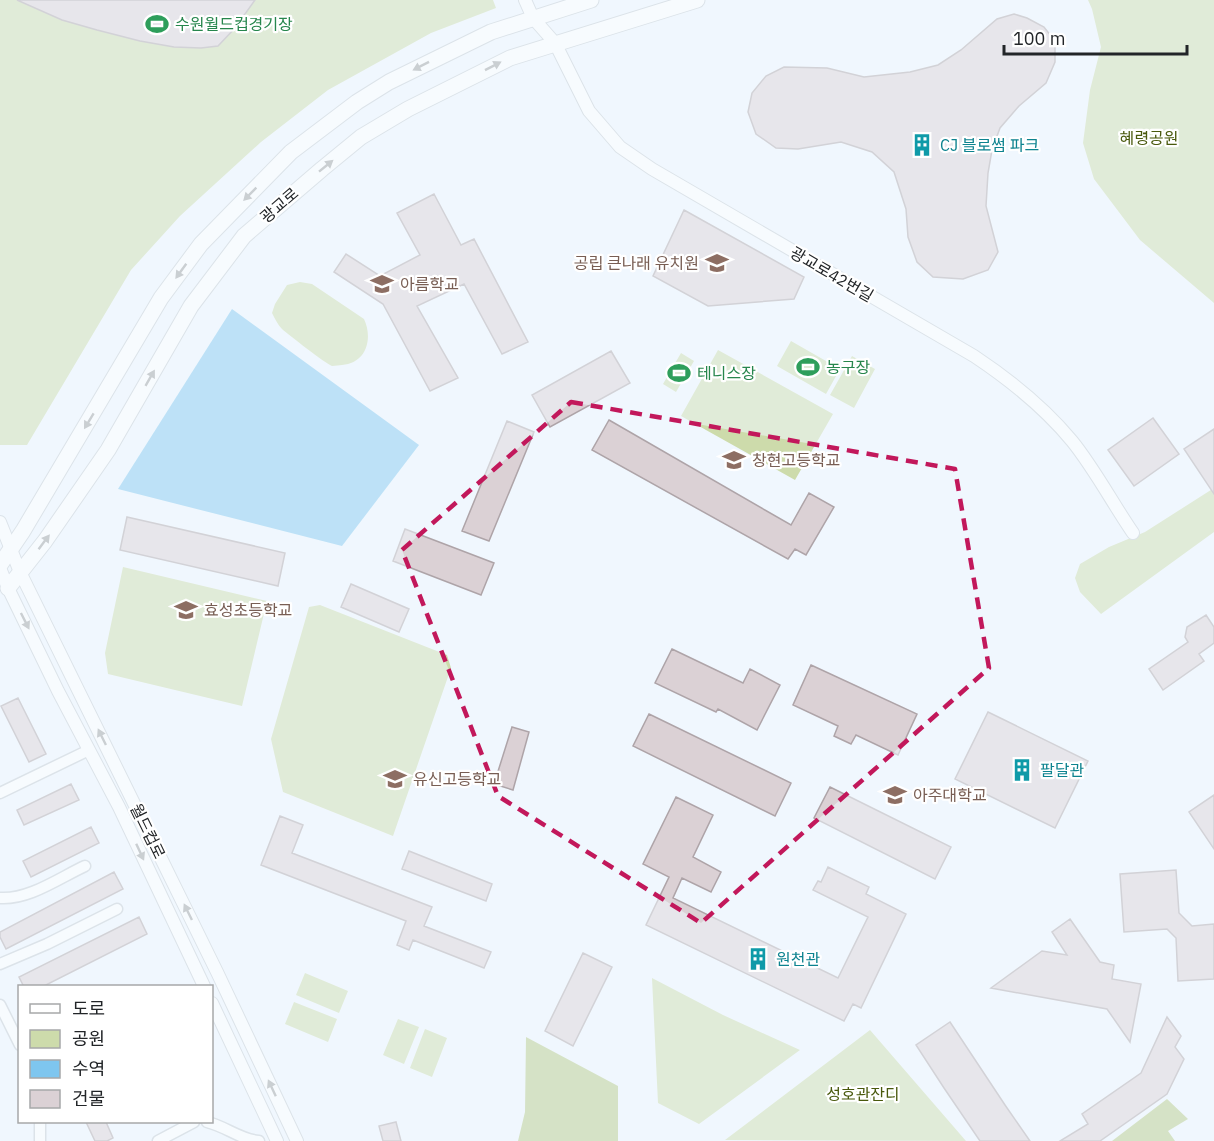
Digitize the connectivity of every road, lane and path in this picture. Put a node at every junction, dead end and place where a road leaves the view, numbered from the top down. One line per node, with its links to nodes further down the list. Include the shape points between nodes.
1 (525, 0): 4 (street, 광교로42번길)
2 (591, 0): 4 (main road, 광교로)
3 (697, 0): 5 (main road, 광교로)
4 (533, 18): 5 (street, 광교로42번길); 8 (main road, 광교로, one-way to 8, via 457,48 357,102 291,152 236,207 201,244 161,298)
5 (555, 43): 7 (street, 광교로42번길, via 589,111 620,147 1010,381 1072,441); 10 (main road, 광교로, one-way to 5, via 108,450 191,306 244,236 361,137 510,58)
6 (0, 522): 8 (street, 월드컵로)
7 (1133, 533)
8 (11, 547): 9 (main road, 광교로); 10 (street, 월드컵로)
9 (0, 566): 11 (street, 월드컵로)
10 (20, 572): 11 (main road, 광교로); 29 (street, 월드컵로, one-way to 10)
11 (4, 591): 12 (street, 월드컵로, one-way to 12)
12 (89, 750): 13 (street); 18 (street, 월드컵로, one-way to 18)
13 (0, 792)
14 (85, 866): 15 (street, via 26,894)
15 (0, 898)
16 (117, 909): 17 (street)
17 (0, 964)
18 (203, 985)
19 (0, 1005): 21 (street)
20 (213, 1005): 28 (street)
21 (18, 1042)
22 (40, 1123): 25 (street)
23 (192, 1123): 26 (street)
24 (212, 1123): 27 (street, via 251,1141)
25 (40, 1141)
26 (158, 1141)
27 (260, 1141)
28 (276, 1141)
29 (297, 1141)

